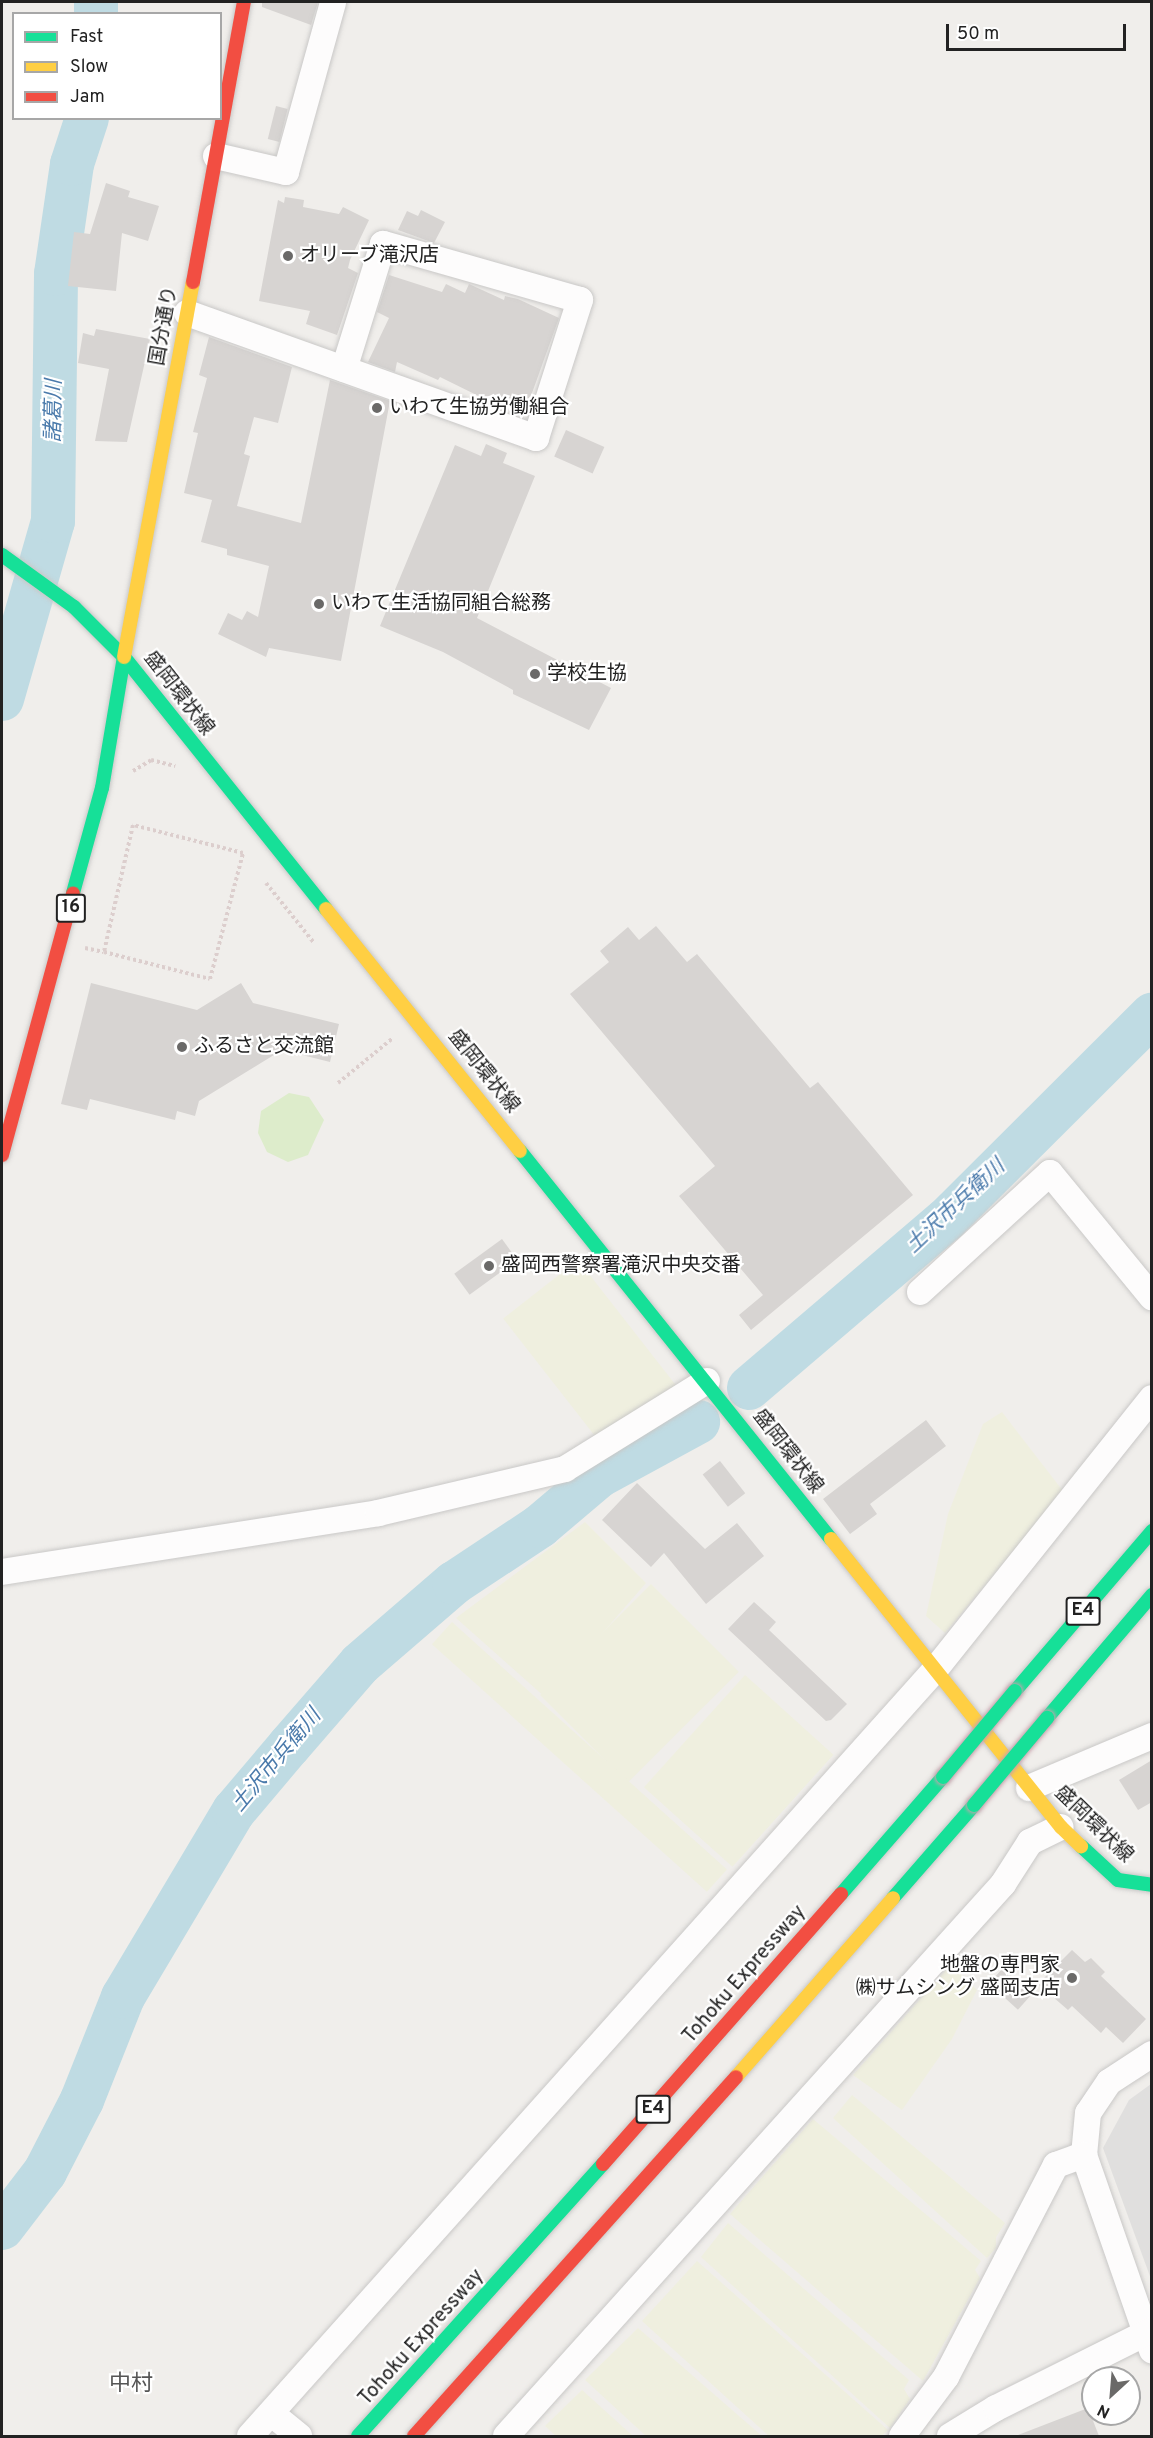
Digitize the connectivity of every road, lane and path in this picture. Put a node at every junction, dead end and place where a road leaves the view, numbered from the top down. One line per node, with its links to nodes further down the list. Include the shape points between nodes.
1 (244, 2): 3 (main road, 国分通り)
2 (333, 2): 3 (street, via 286,172)
3 (216, 156): 4 (main road, 国分通り)
4 (187, 313): 5 (street); 7 (main road, 国分通り)
5 (344, 369): 5 (street, via 536,438 580,300 383,244)
6 (5, 558): 7 (main road, via 74,607)
7 (124, 657): 21 (main road, 盛岡環状線 / 16, via 102,788); 24 (main road, 盛岡環状線)
8 (179, 769): 9 (path, via 151,760 135,769)
9 (129, 778)
10 (236, 844): 11 (path)
11 (243, 853): 12 (path); 17 (path, via 210,979); 17 (path, via 133,825)
12 (250, 862)
13 (264, 881): 16 (path, via 305,936)
14 (85, 935): 15 (path)
15 (82, 947): 17 (path); 18 (path)
16 (323, 950)
17 (104, 952)
18 (79, 956)
19 (396, 1036): 20 (path)
20 (338, 1083)
21 (2, 1155)
22 (920, 1292): 23 (street, via 1050,1173)
23 (1152, 1297)
24 (707, 1381): 27 (street, via 565,1469 378,1513); 29 (main road, 盛岡環状線)
25 (1152, 1398): 29 (street)
26 (1152, 1531): 40 (main road, Tohoku Expressway / E4, bridge, via 681,2078)
27 (2, 1572)
28 (1152, 1595): 41 (main road, E4, bridge, via 674,2148)
29 (934, 1671): 31 (main road, 盛岡環状線); 37 (street)
30 (1152, 1736): 31 (street)
31 (1029, 1788): 32 (main road, 盛岡環状線)
32 (1061, 1827): 33 (main road, 盛岡環状線, via 1118,1880); 42 (street, via 1030,1842 1003,1884)
33 (1152, 1885)
34 (1152, 2054): 35 (street, via 1109,2082 1098,2097 1088,2113)
35 (1084, 2155): 36 (street); 43 (street, via 1056,2165 946,2377)
36 (1149, 2338): 44 (street, via 996,2408)
37 (272, 2414): 38 (street); 39 (street)
38 (250, 2436)
39 (299, 2436)
40 (358, 2436)
41 (414, 2436)
42 (506, 2436)
43 (902, 2436)
44 (950, 2436)

